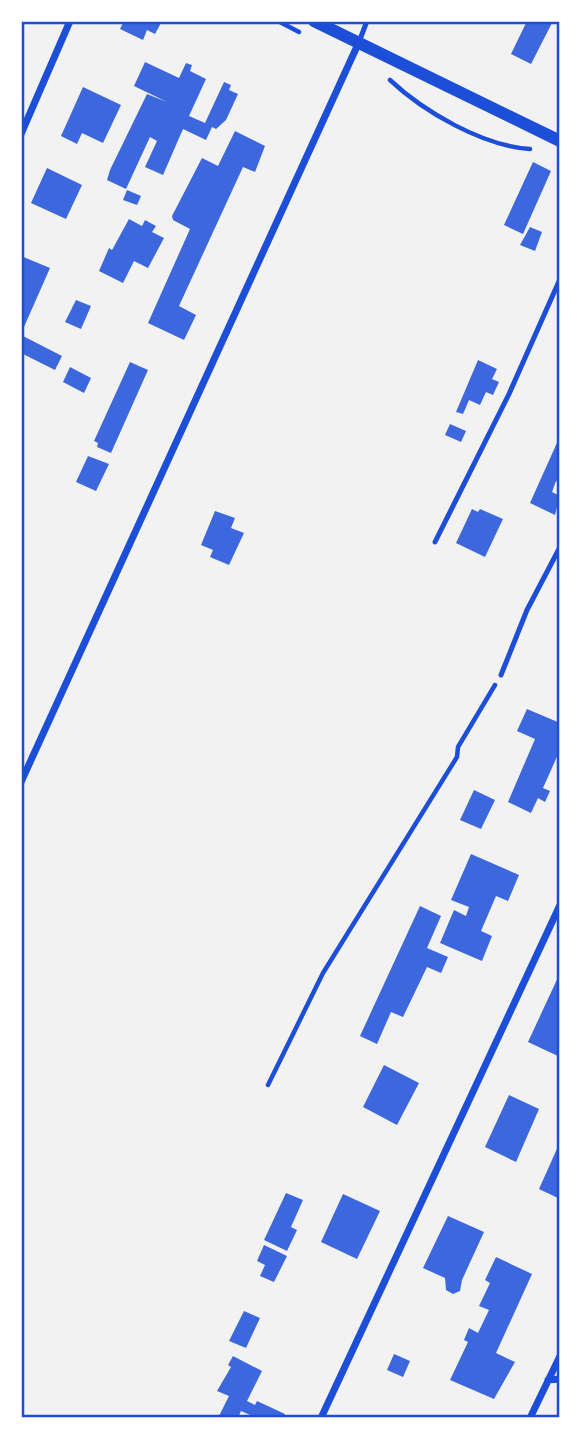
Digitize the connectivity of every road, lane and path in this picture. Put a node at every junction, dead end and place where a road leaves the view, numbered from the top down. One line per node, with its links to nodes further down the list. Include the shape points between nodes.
1 (70, 21): 8 (street)
2 (278, 21): 5 (path)
3 (314, 21): 6 (street)
4 (367, 21): 6 (lane)
5 (302, 33)
6 (359, 42): 9 (street); 15 (street)
7 (385, 76): 10 (path, via 415,104 505,147)
8 (21, 134)
9 (560, 141)
10 (535, 149)
11 (560, 279): 12 (lane)
12 (435, 542)
13 (560, 547): 14 (lane, via 527,610)
14 (501, 675): 17 (path, via 458,747 457,757 323,973)
15 (21, 782)
16 (560, 905): 21 (street)
17 (268, 1086)
18 (560, 1356): 20 (street)
19 (560, 1379): 20 (street)
20 (548, 1380): 22 (street)
21 (321, 1418)
22 (530, 1418)

